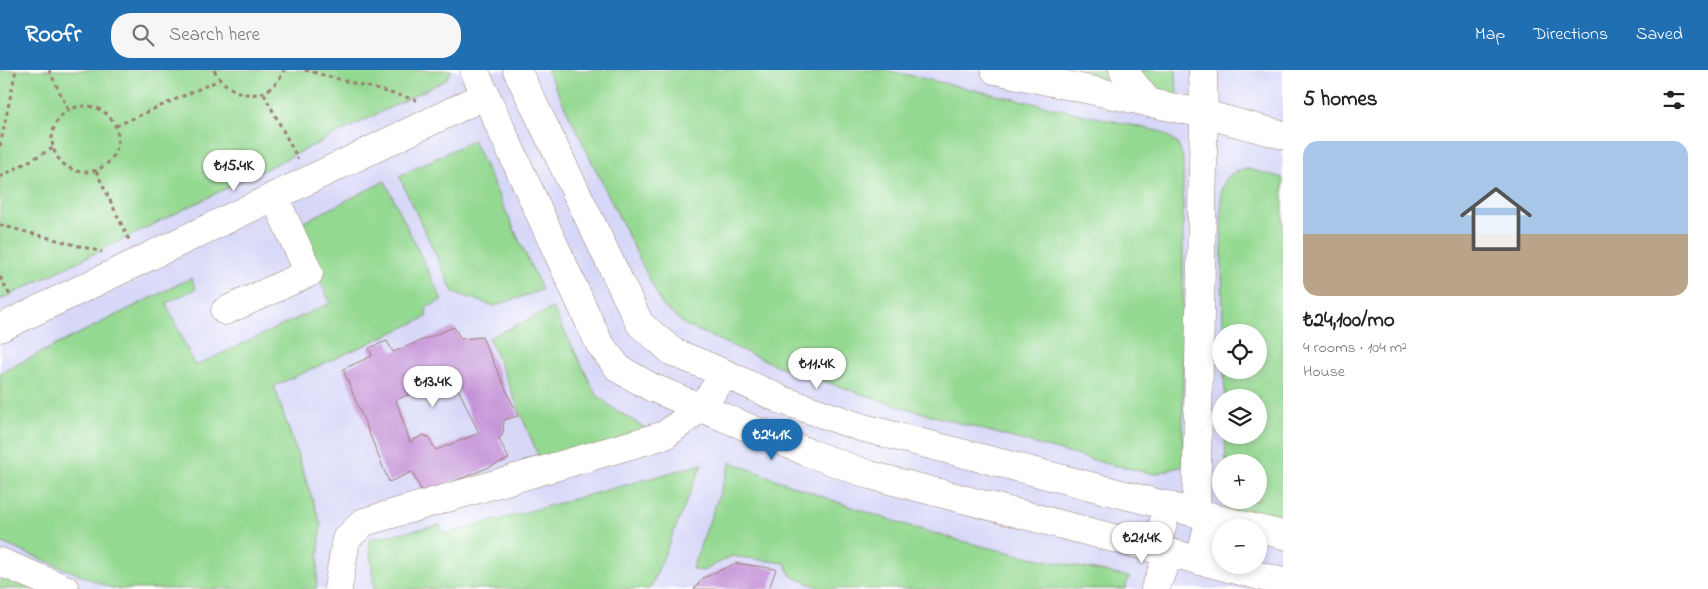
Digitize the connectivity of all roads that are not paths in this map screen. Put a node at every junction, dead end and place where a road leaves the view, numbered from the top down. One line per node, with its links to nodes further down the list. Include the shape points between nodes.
1 (474, 70): 6 (street)
2 (517, 70): 13 (street, via 640,324 673,352)
3 (1123, 70): 7 (street)
4 (1203, 70): 8 (street)
5 (1000, 71): 7 (street)
6 (486, 95): 10 (street); 14 (street, via 598,342 619,369)
7 (1149, 103): 8 (street)
8 (1204, 114): 9 (street); 16 (street)
9 (1283, 135)
10 (274, 196): 11 (street, via 309,272); 12 (street)
11 (225, 311)
12 (0, 328)
13 (726, 374): 14 (street); 15 (street, via 782,400 860,427)
14 (699, 409): 20 (street, via 870,475); 25 (street, via 665,435 364,522 346,539)
15 (1168, 505): 16 (street); 20 (street)
16 (1203, 514): 17 (street); 21 (street)
17 (1221, 519)
18 (1267, 531): 19 (street)
19 (1283, 535)
20 (1162, 552): 21 (street); 26 (street)
21 (1200, 561): 23 (street)
22 (0, 562): 24 (street)
23 (1283, 582)
24 (65, 589)
25 (338, 589)
26 (1155, 589)

